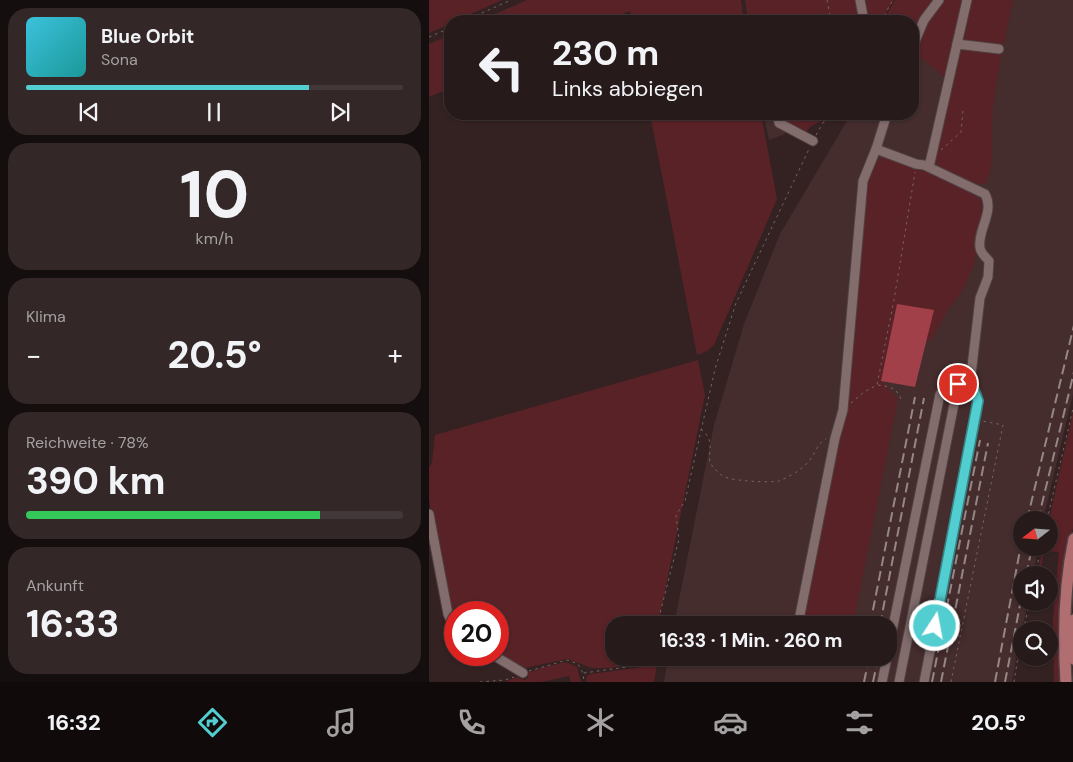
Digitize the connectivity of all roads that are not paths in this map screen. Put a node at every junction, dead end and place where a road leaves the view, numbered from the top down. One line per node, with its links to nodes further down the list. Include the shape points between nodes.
1 (859, 0): 4 (street)
2 (939, 0): 5 (street)
3 (967, 0): 6 (street)
4 (863, 15)
5 (919, 32)
6 (957, 44): 7 (street); 12 (street)
7 (999, 49)
8 (778, 120): 10 (street)
9 (885, 120): 11 (street)
10 (813, 141)
11 (876, 149): 12 (street, via 916,164); 18 (street, via 865,174 861,194 843,410)
12 (930, 163): 13 (street, via 987,198 988,211 979,247 989,261 989,277 980,298)
13 (971, 375)
14 (958, 384): 19 (street, via 943,389 937,402); 26 (street); 27 (street, via 973,388 977,394 976,420)
15 (429, 514): 17 (street)
16 (1073, 539): 28 (main road, via 1065,616)
17 (446, 601)
18 (800, 616)
19 (895, 616)
20 (1073, 620): 21 (main road)
21 (1073, 659)
22 (509, 665): 24 (street)
23 (885, 666): 25 (street)
24 (523, 673)
25 (882, 682)
26 (899, 682)
27 (924, 682)
28 (1065, 682)

